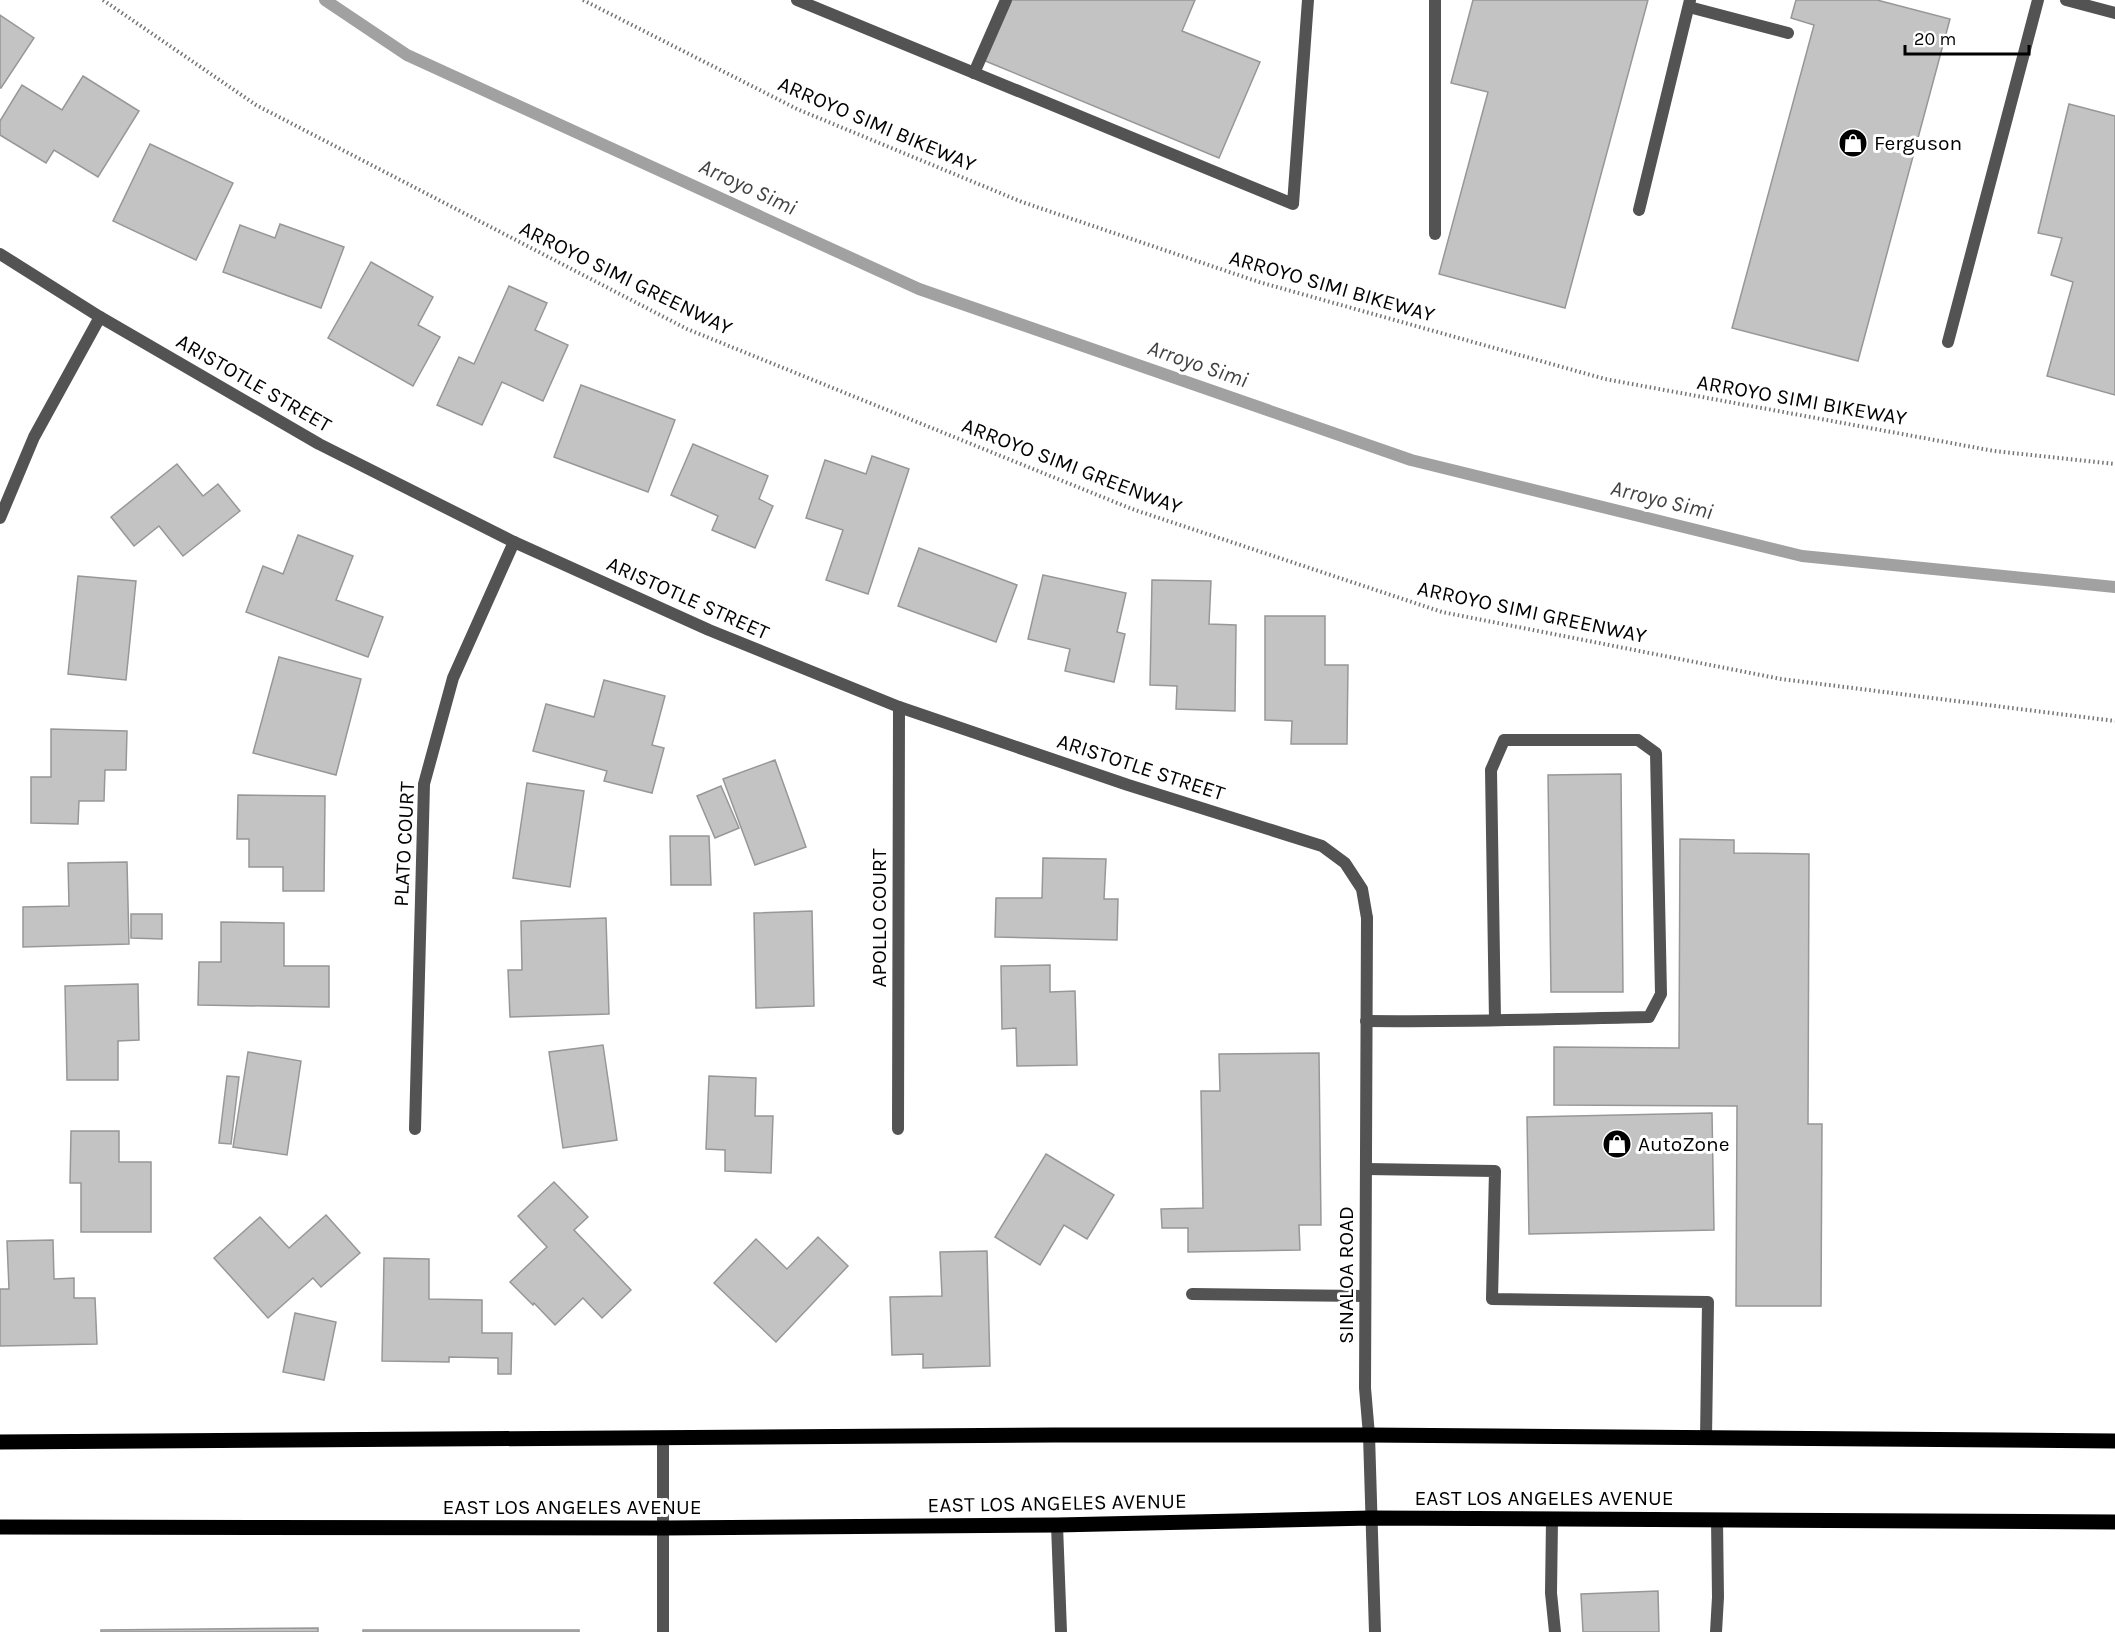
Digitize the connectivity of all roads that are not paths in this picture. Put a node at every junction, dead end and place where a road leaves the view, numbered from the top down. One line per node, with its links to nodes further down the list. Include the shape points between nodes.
1 (796, 0): 10 (street)
2 (1006, 0): 10 (street)
3 (1308, 0): 10 (street, via 1293,204)
4 (1435, 0): 12 (street)
5 (2038, 0): 15 (street)
6 (2066, 0): 8 (street)
7 (1690, 3): 9 (street); 11 (street)
8 (2115, 14)
9 (1788, 33)
10 (974, 73)
11 (1639, 210)
12 (1435, 234)
13 (0, 254): 14 (street, ARISTOTLE STREET)
14 (100, 317): 16 (street, via 34,437); 17 (street, ARISTOTLE STREET, via 319,444)
15 (1948, 342)
16 (0, 518)
17 (514, 542): 18 (street, ARISTOTLE STREET, via 710,630); 22 (street, PLATO COURT, via 453,678 423,784)
18 (900, 707): 19 (street, ARISTOTLE STREET, via 1322,846 1345,863 1362,889); 23 (street, APOLLO COURT)
19 (1368, 918): 21 (street, SINALOA ROAD)
20 (1495, 1020): 20 (street, via 1649,1017 1661,994 1656,753 1638,740 1504,740 1491,770); 21 (street)
21 (1366, 1021): 24 (street, SINALOA ROAD)
22 (415, 1129)
23 (898, 1129)
24 (1366, 1169): 26 (street, SINALOA ROAD); 28 (street, via 1495,1171 1492,1299 1708,1302)
25 (1192, 1294): 26 (street)
26 (1365, 1296): 27 (street, SINALOA ROAD)
27 (1369, 1435): 28 (main road); 29 (main road); 32 (street, SINALOA ROAD)
28 (1706, 1438): 30 (main road)
29 (663, 1439): 31 (main road); 38 (street)
30 (2115, 1441)
31 (0, 1442)
32 (1371, 1518): 33 (main road, EAST LOS ANGELES AVENUE); 36 (main road, EAST LOS ANGELES AVENUE); 41 (street, SINALOA ROAD)
33 (1552, 1520): 34 (main road, EAST LOS ANGELES AVENUE); 42 (street)
34 (1717, 1520): 35 (main road, EAST LOS ANGELES AVENUE); 43 (street)
35 (2115, 1522)
36 (1057, 1525): 38 (main road, EAST LOS ANGELES AVENUE); 40 (street)
37 (0, 1527): 38 (main road, EAST LOS ANGELES AVENUE)
38 (663, 1528): 39 (street)
39 (663, 1632)
40 (1061, 1632)
41 (1375, 1632)
42 (1555, 1632)
43 (1716, 1632)

